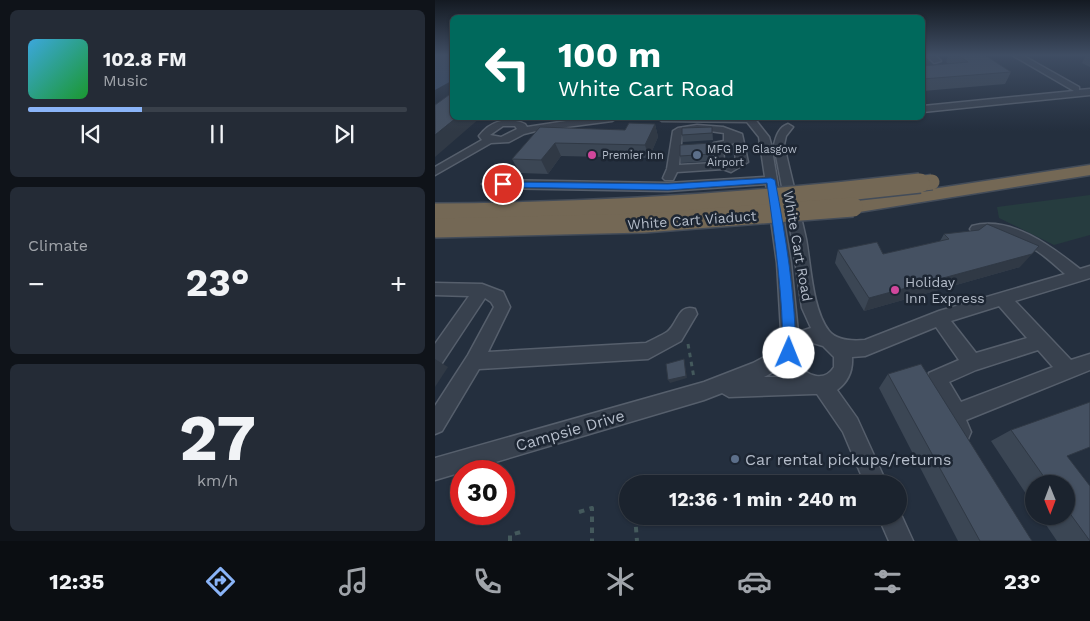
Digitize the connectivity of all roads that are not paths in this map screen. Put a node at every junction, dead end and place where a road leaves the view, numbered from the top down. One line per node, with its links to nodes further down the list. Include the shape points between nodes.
1 (1061, 80): 3 (street)
2 (1090, 88): 3 (street)
3 (1076, 89): 5 (street)
4 (1090, 92): 5 (street)
5 (1006, 100): 6 (street)
6 (925, 109)
7 (503, 120): 12 (street, via 519,124); 14 (street, via 486,132 484,136)
8 (583, 120): 12 (street)
9 (721, 120): 10 (street)
10 (751, 121): 11 (street, via 767,130); 20 (street, White Cart Road, via 764,137)
11 (791, 122): 35 (street, White Cart Road, via 781,135 779,145 810,308)
12 (522, 131): 14 (street, via 506,140)
13 (729, 131): 16 (street, via 729,143 716,145 719,161); 16 (street, via 738,136 742,162); 17 (street, via 715,128 678,131 679,147)
14 (489, 140): 19 (street)
15 (1090, 156): 26 (highway, White Cart Viaduct, bridge, via 992,174 752,202 600,210)
16 (727, 168): 17 (street); 21 (street)
17 (673, 169): 24 (street)
18 (1090, 170): 25 (highway)
19 (435, 172)
20 (771, 180): 21 (street, White Cart Road); 37 (street, White Cart Road, via 785,263)
21 (730, 183): 24 (street, White Cart Road)
22 (489, 184): 24 (street, White Cart Road)
23 (1090, 185): 25 (highway)
24 (668, 187)
25 (1012, 190): 27 (highway, White Cart Viaduct, bridge, via 705,220 622,225)
26 (435, 213)
27 (435, 228)
28 (977, 229): 29 (street, via 1012,232 1031,239)
29 (1084, 274): 32 (street)
30 (435, 289): 31 (street)
31 (482, 290): 38 (street); 39 (street, via 497,297 502,307)
32 (1003, 298): 34 (street); 36 (street)
33 (689, 314): 39 (street, via 675,336 648,351)
34 (939, 318): 35 (street, via 865,348 854,349); 41 (street)
35 (830, 341): 37 (street, via 805,336); 43 (street, via 843,354 843,372 839,379)
36 (1041, 341): 41 (street); 42 (street)
37 (790, 351): 43 (street, via 791,369 797,377); 44 (street, Campsie Drive, via 759,370)
38 (436, 357)
39 (473, 361): 46 (street)
40 (1090, 362): 42 (street)
41 (972, 363): 45 (street, via 935,379 952,404)
42 (1068, 370): 45 (street)
43 (817, 386): 44 (street, Campsie Drive, via 747,386); 49 (street, via 850,425)
44 (701, 392): 48 (street, Campsie Drive)
45 (952, 416): 47 (street)
46 (435, 424)
47 (973, 450)
48 (435, 468)
49 (872, 475)
50 (894, 525): 51 (street)
51 (901, 541)

